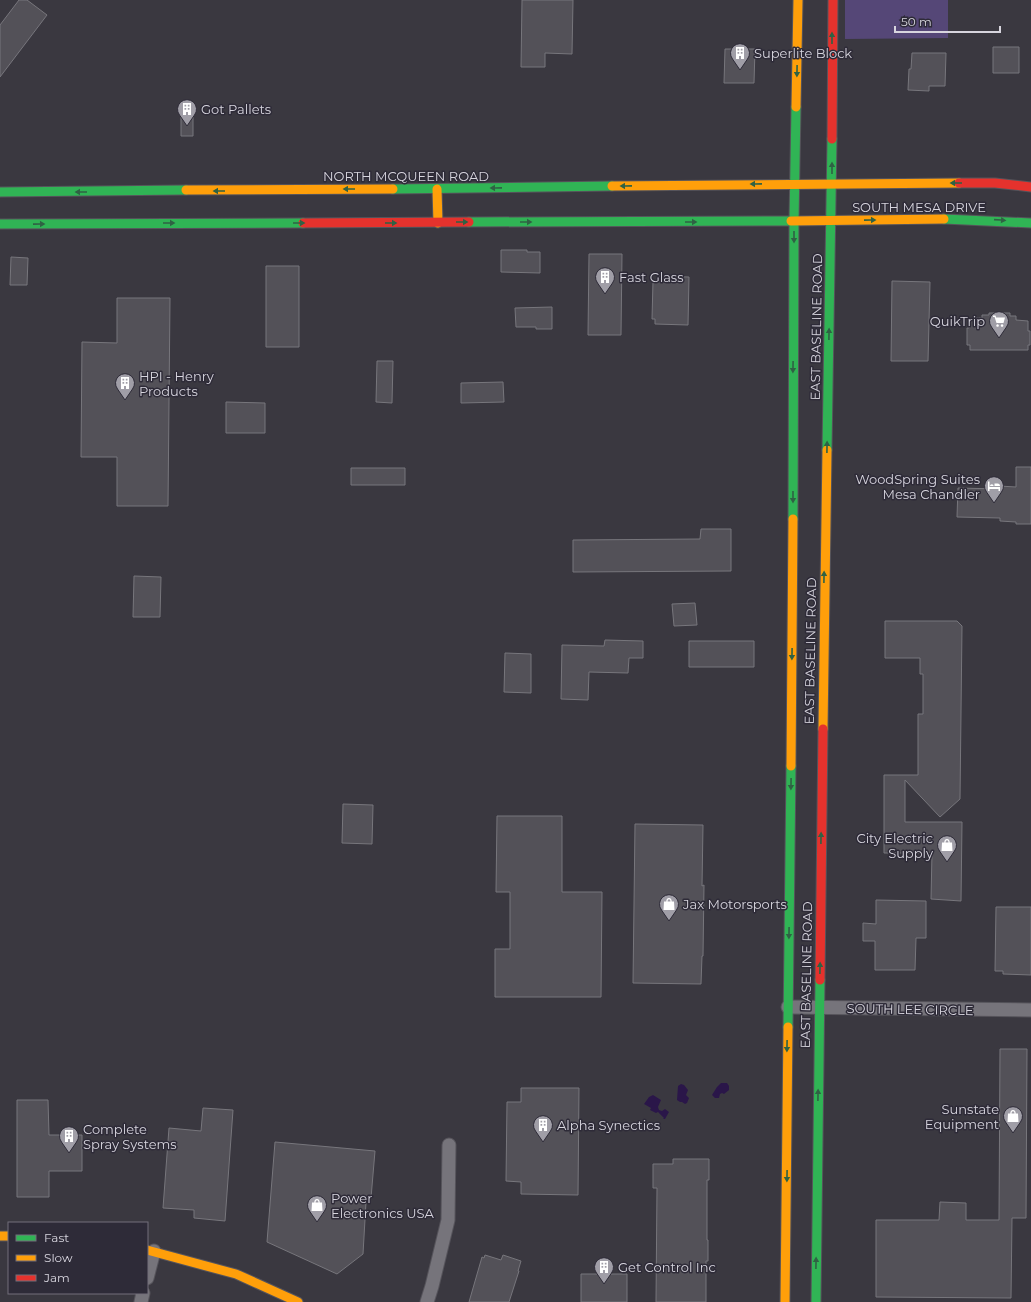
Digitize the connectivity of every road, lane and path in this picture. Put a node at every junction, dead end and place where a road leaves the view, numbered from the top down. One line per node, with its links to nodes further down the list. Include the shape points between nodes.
1 (798, 0): 3 (main road, EAST BASELINE ROAD, one-way to 3)
2 (832, 0): 5 (main road, EAST BASELINE ROAD, one-way to 2)
3 (795, 184): 4 (main road, NORTH MCQUEEN ROAD); 7 (main road, NORTH MCQUEEN ROAD, one-way to 7); 9 (main road, EAST BASELINE ROAD)
4 (812, 184): 5 (main road, SOUTH MESA DRIVE)
5 (832, 184): 6 (main road, SOUTH MESA DRIVE, one-way to 5, via 995,183); 10 (main road, EAST BASELINE ROAD)
6 (1031, 187)
7 (437, 189): 8 (main road, NORTH MCQUEEN ROAD, one-way to 8); 11 (main road)
8 (0, 192)
9 (794, 221): 10 (main road, SOUTH MESA DRIVE); 11 (main road, one-way to 9); 14 (main road, EAST BASELINE ROAD, one-way to 14, via 796,615)
10 (831, 221): 12 (main road, SOUTH MESA DRIVE, one-way to 12, via 952,219); 15 (main road, EAST BASELINE ROAD, one-way to 10, via 821,616)
11 (438, 223): 13 (main road, one-way to 11)
12 (1031, 223)
13 (0, 224)
14 (788, 1007): 15 (street, SOUTH LEE CIRCLE); 22 (main road, EAST BASELINE ROAD, one-way to 22)
15 (819, 1007): 16 (street, SOUTH LEE CIRCLE); 23 (main road, EAST BASELINE ROAD, one-way to 15)
16 (1031, 1010)
17 (449, 1145): 21 (street, via 448,1220)
18 (150, 1250): 19 (street); 20 (main road, via 236,1274)
19 (148, 1269)
20 (298, 1302)
21 (427, 1302)
22 (785, 1302)
23 (816, 1302)

